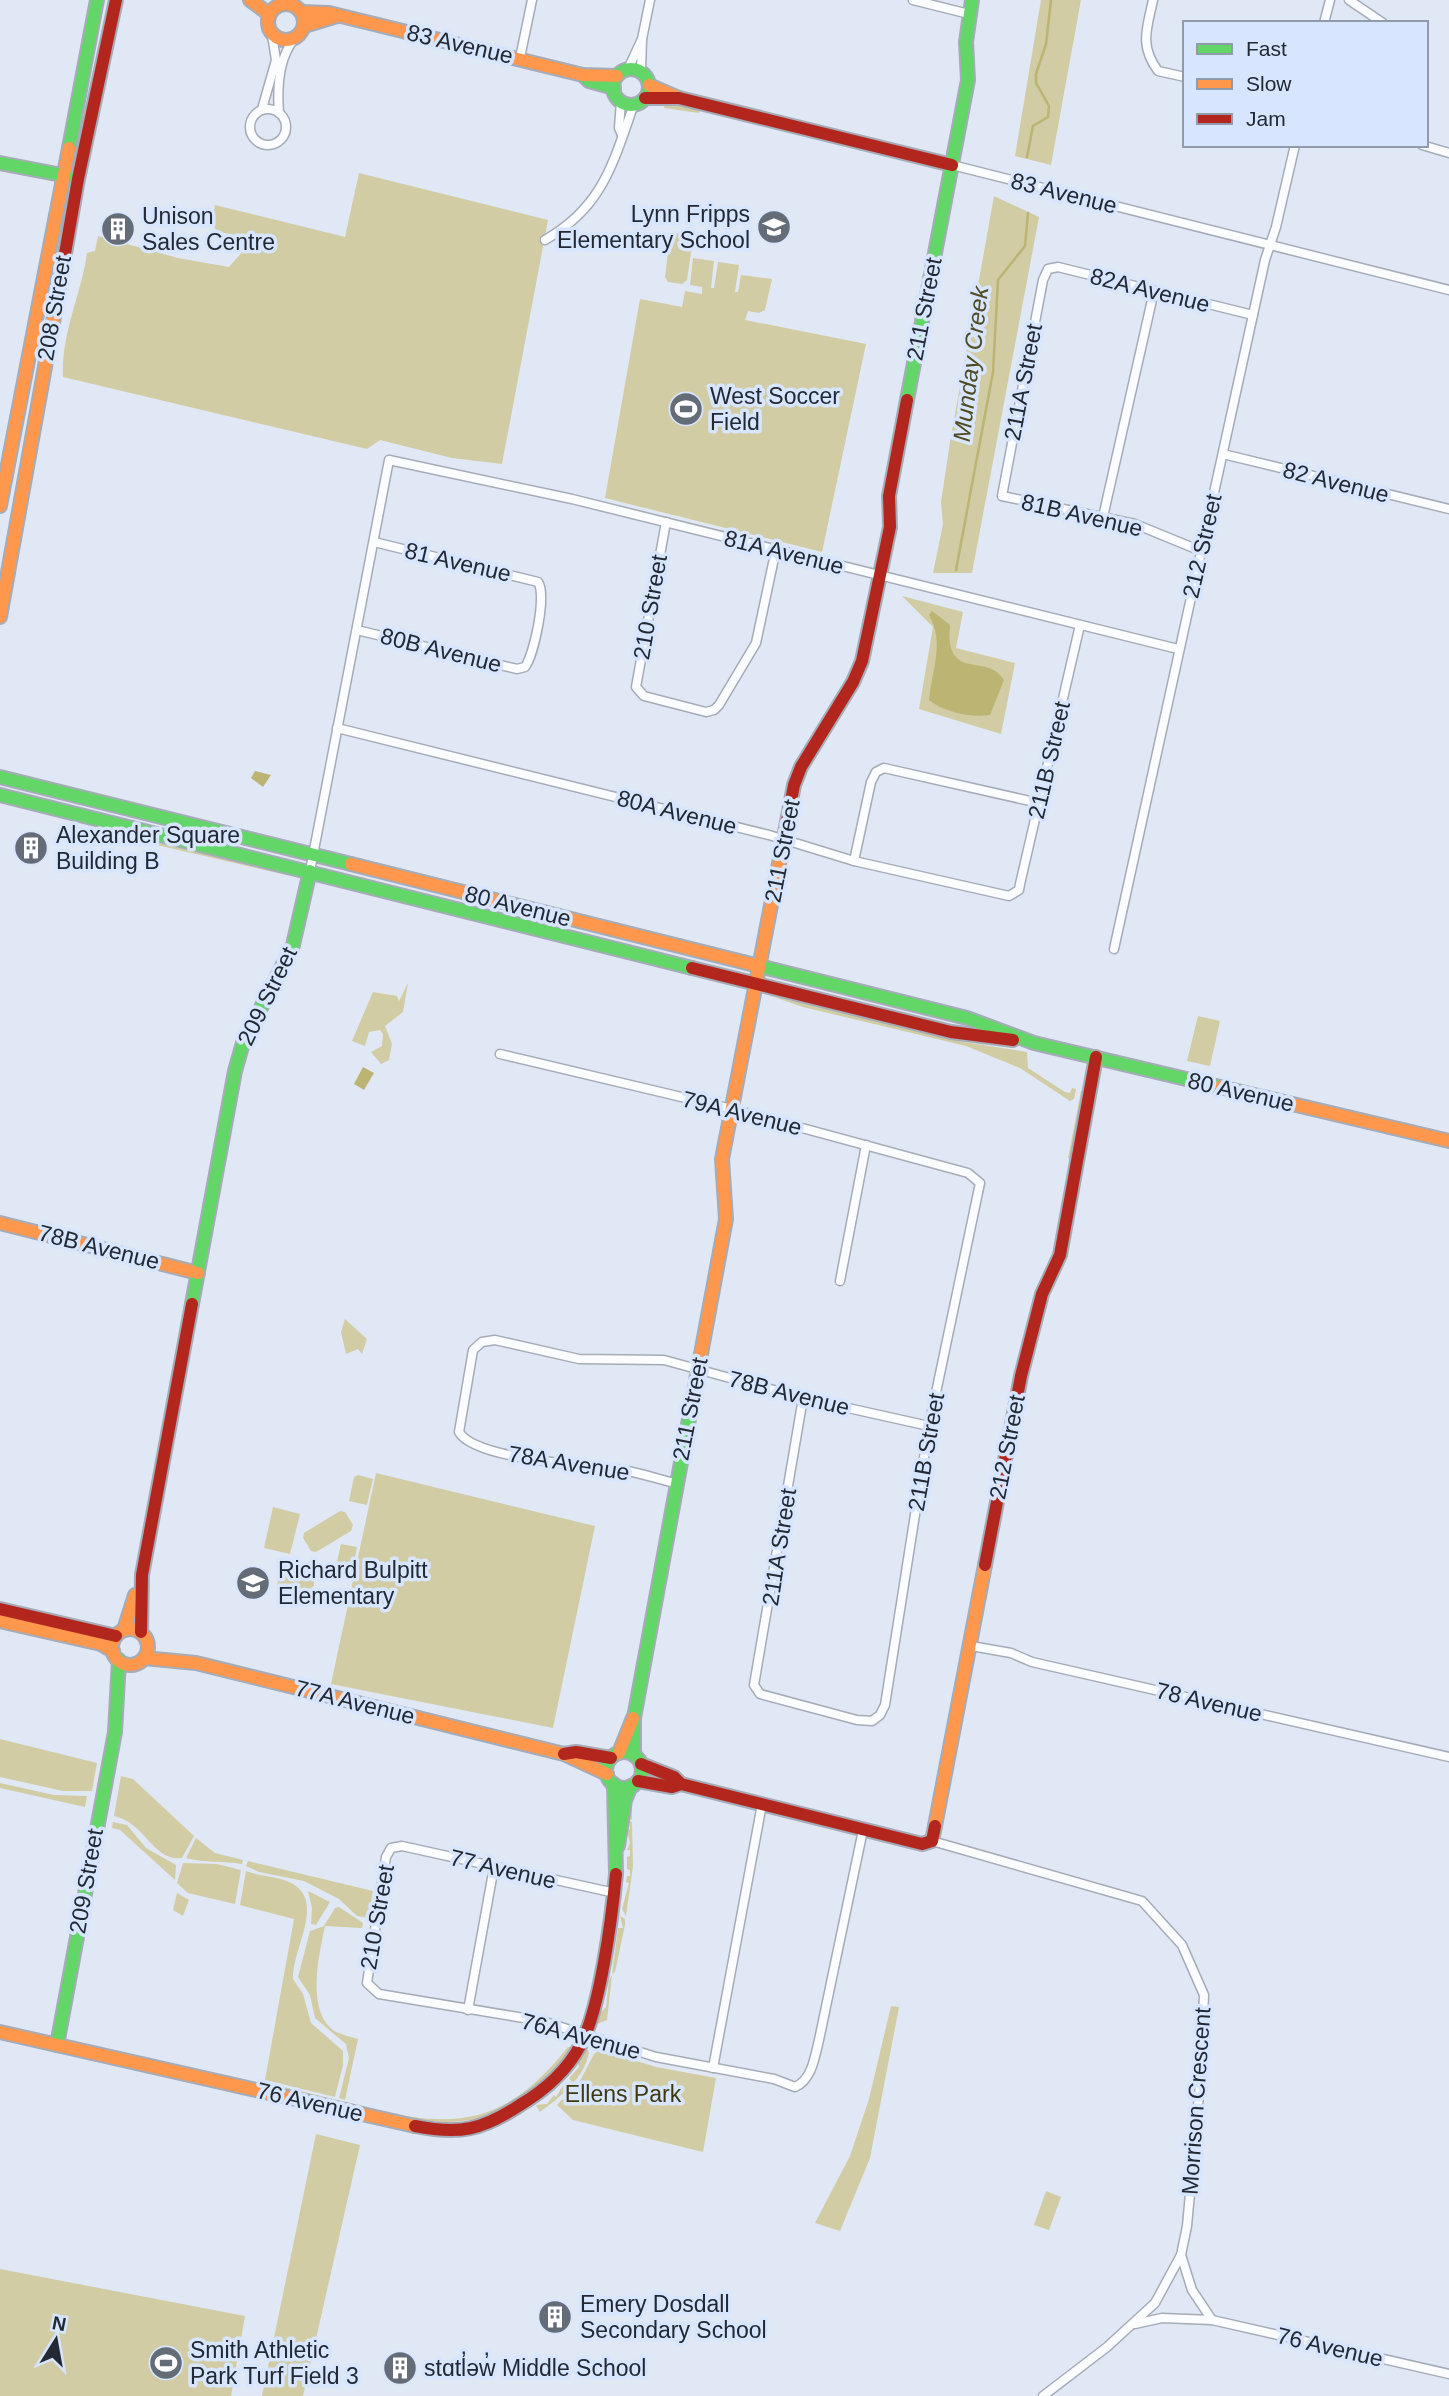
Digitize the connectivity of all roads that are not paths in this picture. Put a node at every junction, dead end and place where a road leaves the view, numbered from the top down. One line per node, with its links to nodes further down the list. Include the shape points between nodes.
1 (97, 0): 36 (street, 208 Street)
2 (116, 0): 37 (street, 208 Street)
3 (250, 0): 14 (street)
4 (532, 0): 21 (street)
5 (650, 0): 22 (street, via 642,39)
6 (914, 0): 13 (street)
7 (972, 0): 13 (street, 211 Street)
8 (1153, 0): 23 (street, via 1145,38 1147,55 1158,71)
9 (1330, 0): 16 (street)
10 (1349, 0): 17 (street)
11 (275, 2): 12 (street); 14 (street)
12 (301, 12): 15 (street, 83 Avenue); 18 (street)
13 (970, 13): 35 (street, 211 Street, via 966,42 969,73)
14 (268, 14): 19 (street)
15 (337, 16): 18 (street, 83 Avenue); 21 (street, 83 Avenue)
16 (1325, 21)
17 (1379, 21)
18 (304, 26): 20 (street)
19 (272, 35): 20 (street, via 283,40); 28 (street, via 276,60)
20 (295, 38): 29 (street, via 282,64)
21 (520, 58): 22 (street, 83 Avenue, via 583,75)
22 (625, 76): 24 (street); 26 (street)
23 (1183, 76)
24 (649, 85): 25 (street, 83 Avenue); 27 (street)
25 (679, 98): 27 (street, 83 Avenue); 35 (street, 83 Avenue)
26 (621, 101): 27 (street, 83 Avenue); 30 (street)
27 (640, 101): 30 (street)
28 (262, 110): 29 (street); 29 (street, via 253,117 250,128 254,139 264,145 276,143 284,134 285,123)
29 (279, 113)
30 (622, 135): 38 (street, via 614,164 596,198)
31 (1294, 147): 39 (street, 212 Street)
32 (1428, 147): 33 (street)
33 (1449, 153)
34 (0, 163): 36 (street)
35 (952, 165): 39 (street, 83 Avenue); 54 (street, 211 Street, via 889,496 890,527)
36 (62, 176): 37 (street); 47 (street, 208 Street)
37 (78, 178): 55 (street, 208 Street)
38 (545, 240)
39 (1270, 243): 41 (street, 83 Avenue); 43 (street, 212 Street)
40 (1048, 269): 42 (street, 82A Avenue, via 1058,267); 46 (street, 211A Street)
41 (1449, 290)
42 (1154, 291): 43 (street, 82A Avenue); 49 (street)
43 (1253, 315): 44 (street, 212 Street)
44 (1223, 454): 48 (street, 82 Avenue); 53 (street, 212 Street)
45 (389, 460): 50 (street, 81A Avenue); 51 (street, 209 Street)
46 (1002, 496): 49 (street, 81B Avenue)
47 (0, 506)
48 (1449, 509)
49 (1103, 517): 53 (street, 81B Avenue, via 1135,524)
50 (666, 522): 52 (street, 81A Avenue); 52 (street, 210 Street, via 636,687 638,692 706,712 714,710 757,643)
51 (374, 542): 57 (street, 209 Street); 59 (street, 81 Avenue, via 541,585 532,651)
52 (776, 549): 54 (street, 81A Avenue)
53 (1201, 551): 58 (street, 212 Street)
54 (879, 576): 56 (street, 81A Avenue); 64 (street, 211 Street, via 858,672 801,767)
55 (0, 617)
56 (1080, 625): 58 (street, 81A Avenue); 63 (street, 211B Street)
57 (357, 630): 59 (street, 80B Avenue, via 507,667); 60 (street, 209 Street)
58 (1178, 649): 69 (street, 212 Street)
59 (525, 667)
60 (337, 728): 64 (street, 80A Avenue); 65 (street, 209 Street)
61 (0, 777): 65 (street, 80 Avenue)
62 (0, 795): 67 (street, 80 Avenue)
63 (1039, 803): 66 (street, via 901,769 879,770 872,782); 68 (street, 211B Street)
64 (782, 840): 66 (street, 80A Avenue); 70 (street, 211 Street)
65 (313, 855): 67 (street, 209 Street); 70 (street, 80 Avenue)
66 (854, 861): 68 (street, 80A Avenue, via 1002,897)
67 (310, 871): 71 (street, 80 Avenue); 80 (street, 209 Street, via 293,945 243,1043 234,1071)
68 (1015, 894)
69 (1114, 949)
70 (760, 965): 71 (street, 211 Street); 72 (street, 80 Avenue, via 968,1017)
71 (756, 982): 72 (street, 80 Avenue, via 951,1032); 75 (street, 211 Street)
72 (1034, 1043): 74 (street, 80 Avenue)
73 (500, 1054): 75 (street, 79A Avenue)
74 (1096, 1057): 76 (street, 80 Avenue); 92 (street, 212 Street, via 1060,1255 1042,1294 1021,1376)
75 (732, 1109): 77 (street, 79A Avenue); 82 (street, 211 Street, via 722,1159 726,1219)
76 (1449, 1141)
77 (866, 1146): 78 (street, 79A Avenue, via 968,1173); 81 (street)
78 (980, 1183): 84 (street, 211B Street)
79 (0, 1223): 80 (street, 78B Avenue)
80 (198, 1272): 87 (street, 209 Street)
81 (840, 1281)
82 (697, 1369): 83 (street, 78B Avenue); 85 (street, 78B Avenue, via 646,1358 579,1359 495,1340 482,1342 473,1350 459,1432); 86 (street, 211 Street)
83 (803, 1398): 84 (street, 78B Avenue); 98 (street, 211A Street, via 754,1685 760,1694 857,1720)
84 (929, 1426): 98 (street, 211B Street, via 885,1705)
85 (464, 1440): 86 (street, 78A Avenue, via 472,1446 560,1464 623,1470)
86 (675, 1483): 97 (street, 211 Street)
87 (142, 1575): 90 (street, 209 Street); 91 (street, 209 Street)
88 (0, 1609): 90 (street, via 106,1636)
89 (0, 1621): 93 (street, via 101,1644)
90 (120, 1633): 91 (street); 93 (street, 209 Street)
91 (144, 1637): 94 (street, 209 Street); 95 (street)
92 (971, 1646): 101 (street, 78 Avenue); 108 (street, 212 Street)
93 (116, 1656): 94 (street, 77A Avenue); 96 (street, 209 Street)
94 (140, 1661): 95 (street, 77A Avenue); 96 (street, 209 Street)
95 (196, 1662): 99 (street, 77A Avenue)
96 (117, 1716): 117 (street, 209 Street)
97 (634, 1717): 100 (street, 211 Street); 102 (street, 211 Street)
98 (875, 1720)
99 (564, 1754): 100 (street, 77A Avenue); 103 (street, 77A Avenue)
100 (615, 1755): 102 (street, 77A Avenue); 103 (street, 211 Street)
101 (1449, 1757)
102 (638, 1760): 104 (street, 211 Street); 105 (street)
103 (610, 1779): 104 (street, 77A Avenue); 109 (street, via 613,1836)
104 (634, 1783): 105 (street); 109 (street, via 624,1802 623,1836)
105 (681, 1784): 106 (street)
106 (762, 1804): 107 (street); 118 (street)
107 (863, 1830): 108 (street, via 922,1844); 118 (street, 76A Avenue, via 810,2073 795,2087)
108 (932, 1841): 119 (street, Morrison Crescent, via 1142,1901 1182,1945 1204,1995 1200,2084)
109 (618, 1846): 112 (street)
110 (391, 1848): 111 (street, 77 Avenue, via 402,1846); 113 (street, 210 Street, via 366,1975)
111 (494, 1867): 112 (street, 77 Avenue); 114 (street)
112 (615, 1894): 116 (street)
113 (368, 1985): 114 (street, 76A Avenue, via 379,1994)
114 (468, 2010): 116 (street, 76A Avenue, via 541,2021)
115 (0, 2032): 117 (street, 76 Avenue)
116 (585, 2035): 117 (street, 76 Avenue, via 549,2087 491,2124 457,2132); 118 (street, 76A Avenue, via 656,2057)
117 (57, 2045)
118 (713, 2068)
119 (1181, 2255): 120 (street, via 1192,2290); 121 (street, Morrison Crescent, via 1156,2303)
120 (1212, 2320): 121 (street, 76 Avenue, via 1163,2318); 122 (street, 76 Avenue)
121 (1135, 2324): 123 (street, Morrison Crescent)
122 (1449, 2374)
123 (1043, 2396)

